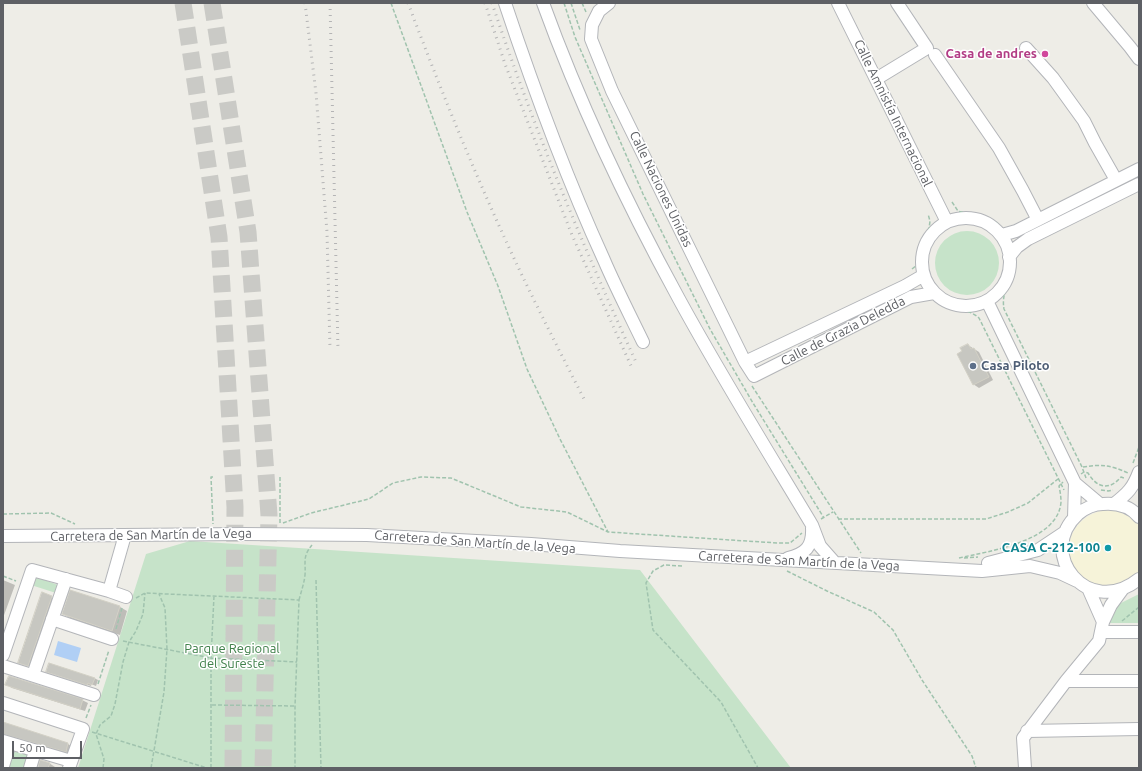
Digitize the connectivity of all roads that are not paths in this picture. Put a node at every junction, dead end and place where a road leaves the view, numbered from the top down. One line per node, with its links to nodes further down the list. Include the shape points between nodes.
1 (505, 3): 21 (street, via 559,153 604,260)
2 (543, 3): 30 (street, via 576,87 644,232 679,299)
3 (610, 3): 22 (street, Calle Naciones Unidas, via 599,11 592,25 592,39 612,90)
4 (838, 3): 10 (street, Calle Amnistía Internacional)
5 (897, 3): 10 (street, via 927,48)
6 (1092, 3): 9 (street)
7 (1026, 48): 12 (street, via 1084,121)
8 (935, 55): 14 (street, via 999,148)
9 (1139, 59)
10 (876, 79): 15 (street, Calle Amnistía Internacional)
11 (1139, 169): 12 (street)
12 (1116, 180): 14 (street)
13 (1139, 184): 17 (street, via 1028,239 1017,247)
14 (1038, 220): 16 (street, via 1016,231)
15 (947, 222): 16 (street, via 962,218 977,219); 18 (street, via 928,238 923,250)
16 (1003, 229): 17 (street)
17 (1012, 260): 20 (street, via 1007,279 999,292)
18 (924, 275): 19 (street); 22 (street, Calle de Grazia Deledda)
19 (936, 297): 20 (street, via 959,306 973,306); 23 (street, Calle de Grazia Deledda, via 911,297)
20 (987, 301): 25 (street)
21 (643, 342)
22 (745, 362): 23 (street, Calle Naciones Unidas)
23 (754, 376)
24 (1135, 469): 27 (street, via 1136,482 1128,493)
25 (1072, 478): 26 (street); 29 (street)
26 (1100, 504): 27 (street); 29 (street, via 1087,508)
27 (1114, 504): 28 (street, via 1126,507)
28 (1139, 517)
29 (1074, 518): 31 (street)
30 (809, 528): 34 (street, via 812,540 807,549 796,556); 35 (street)
31 (1065, 532): 36 (street, Carretera de San Martín de la Vega, via 1038,550 997,562); 39 (street, via 1062,545 1064,558 1069,571)
32 (125, 535): 33 (street, Carretera de San Martín de la Vega); 34 (street, Carretera de San Martín de la Vega, via 367,535); 42 (street)
33 (3, 536)
34 (779, 560): 35 (street, Carretera de San Martín de la Vega)
35 (835, 563): 36 (street, Carretera de San Martín de la Vega)
36 (947, 569): 39 (street, Carretera de San Martín de la Vega, via 982,571 1030,566 1060,573)
37 (66, 579): 42 (street); 44 (street); 48 (street, via 32,570)
38 (1139, 580): 41 (street)
39 (1077, 581): 40 (street, Carretera de San Martín de la Vega)
40 (1088, 588): 41 (street, via 1111,593); 45 (street)
41 (1122, 590): 45 (street, via 1111,605)
42 (109, 591): 43 (street)
43 (126, 597)
44 (52, 619): 47 (street); 50 (street)
45 (1102, 627): 46 (street, via 1117,632); 51 (street, via 1099,641)
46 (1139, 632)
47 (112, 639)
48 (3, 654)
49 (3, 666): 50 (street)
50 (33, 675): 53 (street)
51 (1066, 681): 52 (street); 56 (street)
52 (1139, 681)
53 (94, 695)
54 (3, 703): 59 (street, via 83,730)
55 (1139, 729): 56 (street)
56 (1027, 731): 62 (street, via 1023,738)
57 (6, 742): 58 (street); 60 (street)
58 (36, 751): 59 (street); 61 (street)
59 (70, 765)
60 (3, 766)
61 (30, 768)
62 (1025, 768)

